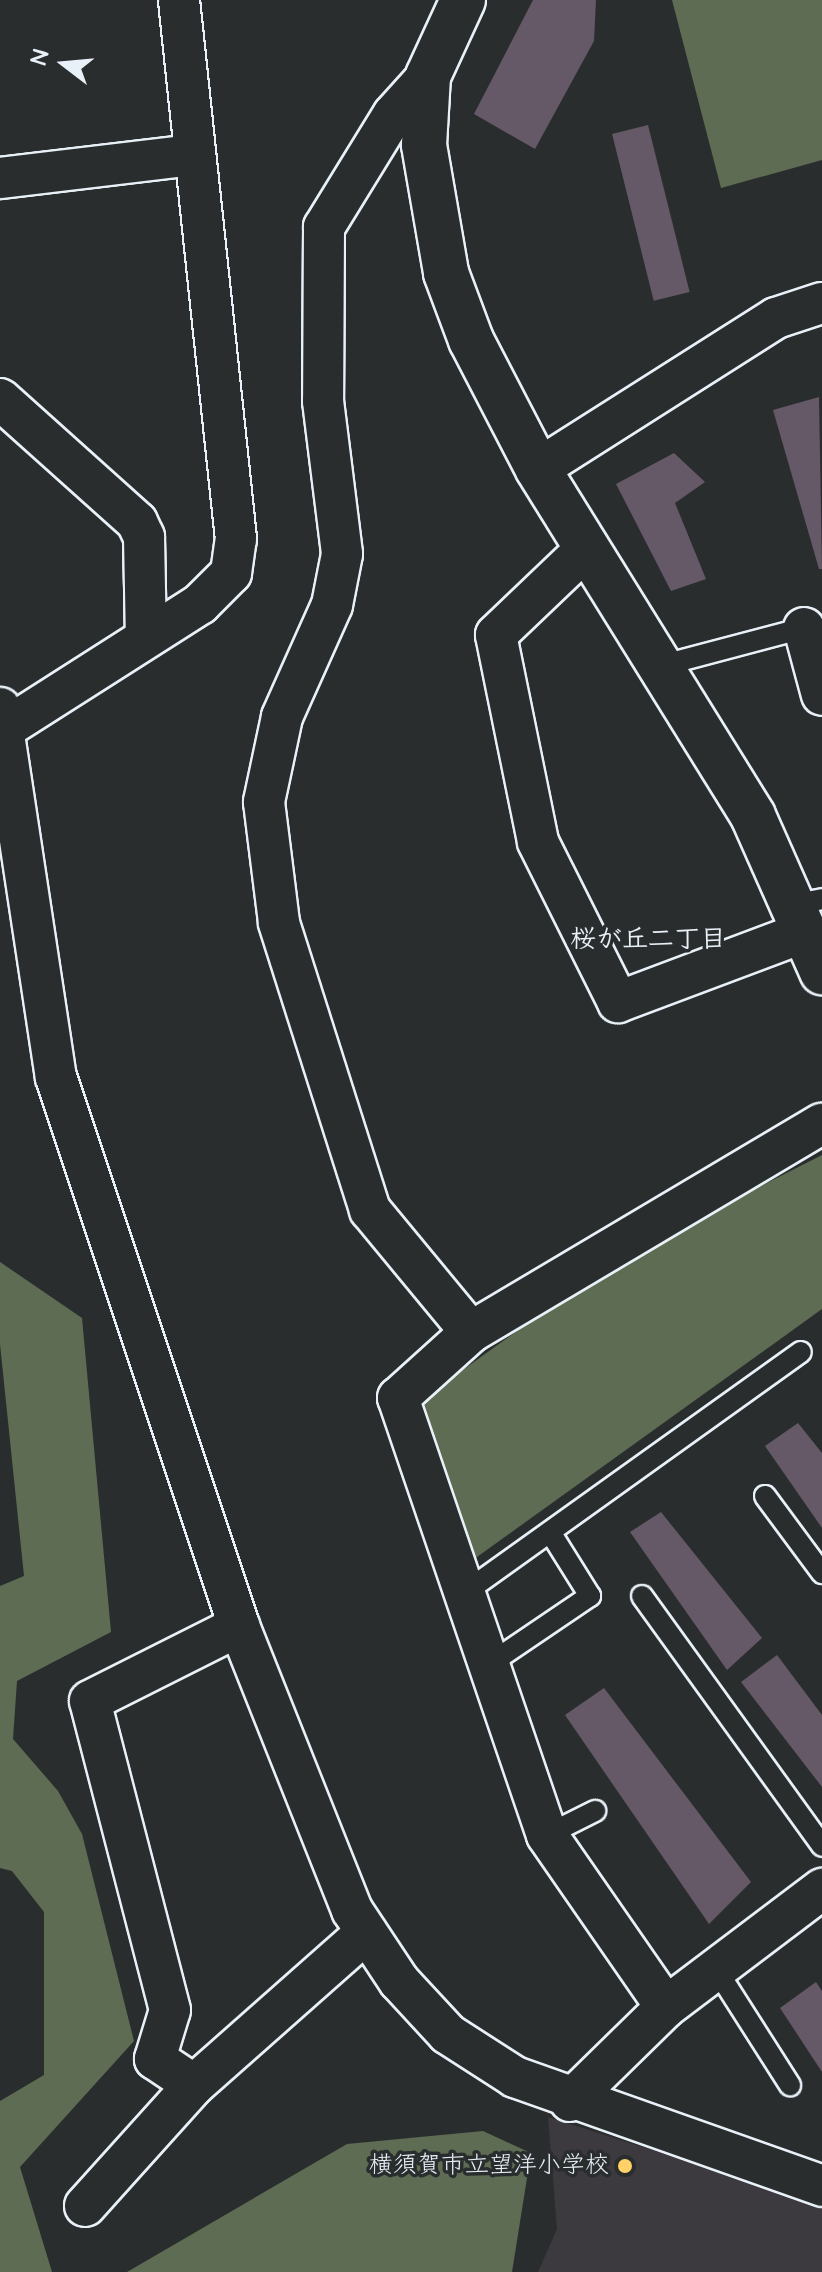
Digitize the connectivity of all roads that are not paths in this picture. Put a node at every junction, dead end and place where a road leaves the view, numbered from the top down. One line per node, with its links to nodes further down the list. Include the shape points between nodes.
1 (179, 0): 4 (street)
2 (463, 0): 3 (street)
3 (428, 76): 8 (street, via 424,145 446,273 471,340); 18 (street, via 393,115 324,227 323,401 342,554 332,605 282,717 264,802 279,923 370,1210)
4 (193, 155): 5 (street); 11 (street, via 236,539 231,573 200,604)
5 (0, 178)
6 (822, 303): 8 (street, via 776,318)
7 (0, 399): 11 (street, via 137,522 144,537)
8 (538, 469): 9 (street)
9 (587, 548): 12 (street); 15 (street, via 496,635 538,842 618,1002)
10 (813, 625): 12 (lane); 13 (street)
11 (146, 637): 14 (street)
12 (660, 666): 15 (street)
13 (822, 695)
14 (4, 718): 25 (street, via 56,1077)
15 (806, 912): 16 (street)
16 (822, 972)
17 (822, 1124): 18 (street)
18 (471, 1332): 23 (street, via 398,1398)
19 (801, 1352): 21 (lane)
20 (765, 1496): 22 (lane)
21 (550, 1532): 23 (lane); 26 (lane, via 590,1596)
22 (822, 1573)
23 (460, 1596): 26 (street)
24 (642, 1596): 29 (lane)
25 (239, 1626): 31 (street, via 314,1828); 34 (street, via 90,1701 170,2010 155,2059)
26 (485, 1667): 28 (street)
27 (595, 1811): 28 (lane)
28 (547, 1835): 33 (street)
29 (822, 1846)
30 (822, 1889): 32 (street)
31 (366, 1933): 34 (street); 36 (street, via 448,2034 515,2077)
32 (716, 1969): 33 (street); 35 (lane)
33 (666, 2007): 36 (street)
34 (194, 2085): 38 (street)
35 (790, 2085)
36 (570, 2101): 37 (street)
37 (822, 2186)
38 (85, 2206)

